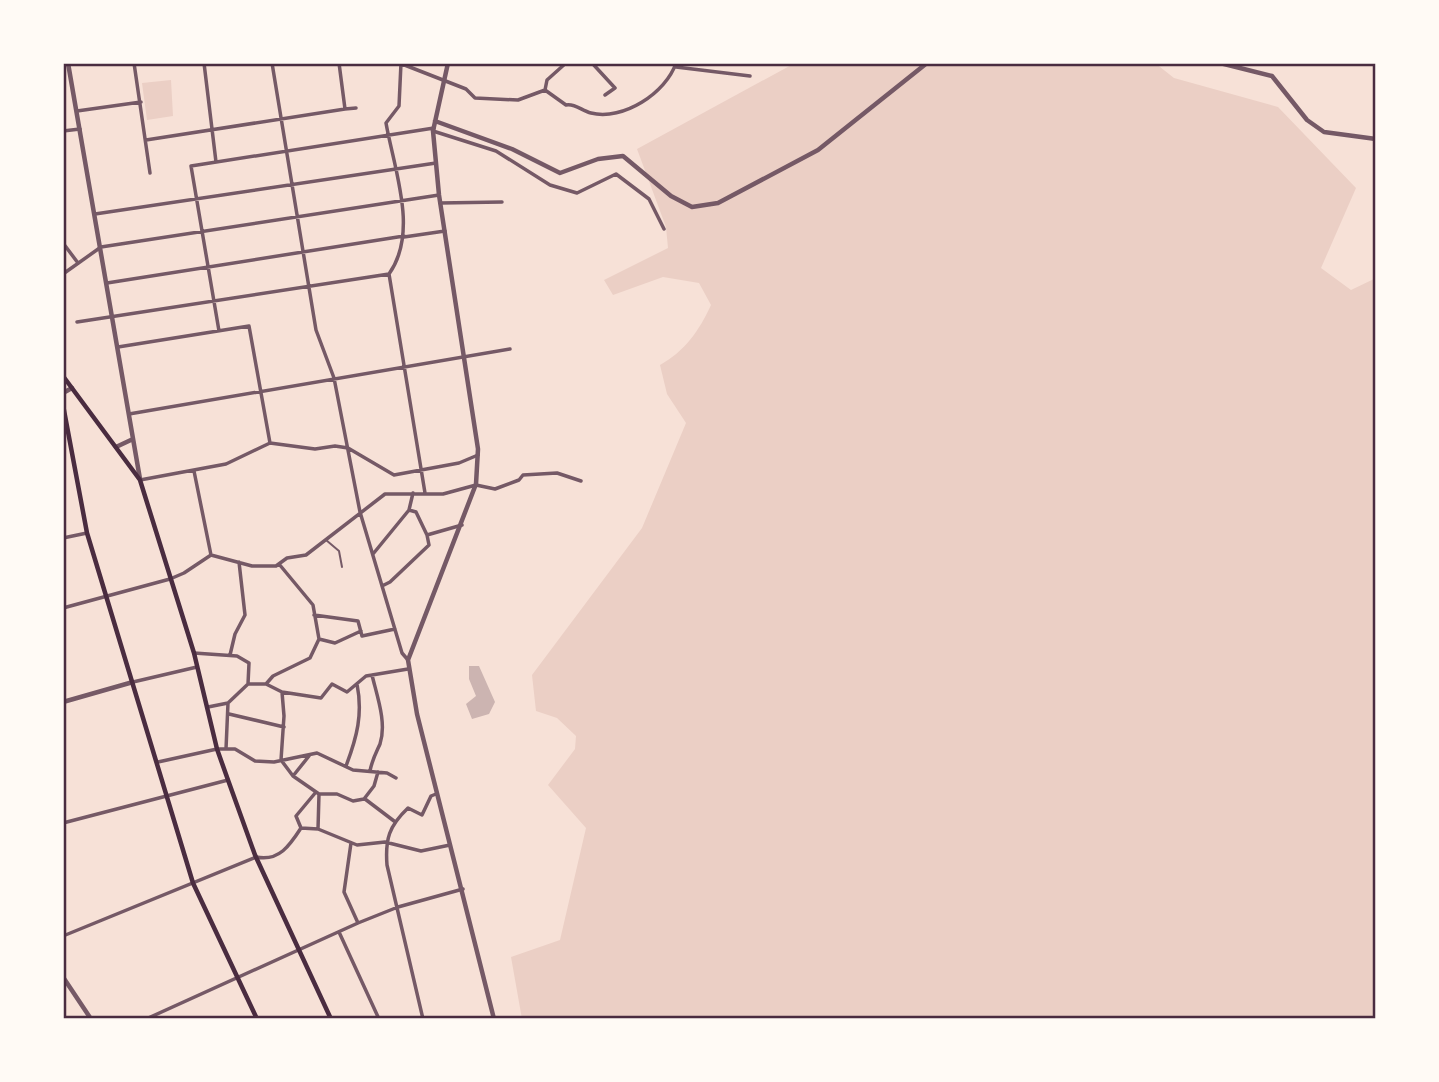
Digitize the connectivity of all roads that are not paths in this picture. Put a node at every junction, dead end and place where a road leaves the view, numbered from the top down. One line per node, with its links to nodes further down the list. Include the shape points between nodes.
1 (68, 63): 20 (street)
2 (134, 63): 17 (street)
3 (204, 63): 24 (street)
4 (272, 63): 21 (street)
5 (339, 63): 19 (street)
6 (401, 63): 14 (street); 27 (street, via 399,106 386,122)
7 (448, 63): 14 (street)
8 (566, 63): 15 (street, via 547,80)
9 (592, 63): 16 (street, via 615,88)
10 (927, 63): 22 (street, via 818,150 730,198 705,206 692,207 671,196 623,156 598,159 560,173 512,149)
11 (1220, 63): 28 (street, via 1272,76 1307,120 1324,132)
12 (676, 65): 13 (street); 15 (street, via 665,82 632,110 590,113 566,105)
13 (750, 76)
14 (442, 82): 15 (street, via 466,89 475,98 517,100); 22 (street)
15 (545, 90)
16 (605, 95)
17 (141, 102): 20 (street); 29 (street)
18 (356, 108): 19 (street)
19 (345, 109): 21 (street)
20 (77, 111): 23 (street)
21 (281, 119): 24 (street); 30 (street)
22 (435, 121): 25 (street)
23 (80, 129): 26 (street); 41 (street)
24 (212, 130): 29 (street); 31 (street)
25 (434, 130): 27 (street); 32 (street); 43 (street, via 496,151 550,185 577,193 616,174 649,199)
26 (63, 131)
27 (388, 135): 30 (street); 33 (street)
28 (1376, 139)
29 (146, 140): 34 (street)
30 (286, 151): 31 (street); 35 (street)
31 (216, 162): 37 (street, via 191,166)
32 (436, 163): 33 (street); 36 (street)
33 (395, 169): 35 (street); 38 (street)
34 (150, 173)
35 (292, 184): 37 (street); 42 (street)
36 (439, 195): 38 (street); 40 (street)
37 (197, 199): 41 (street); 45 (street)
38 (400, 201): 42 (street); 46 (street)
39 (502, 202): 40 (street)
40 (440, 203): 44 (street)
41 (95, 214): 48 (street)
42 (297, 217): 45 (street); 49 (street)
43 (664, 229)
44 (445, 231): 46 (street); 62 (street)
45 (202, 232): 48 (street); 51 (street)
46 (404, 236): 49 (street); 53 (street)
47 (63, 243): 50 (street)
48 (101, 247): 50 (street); 54 (street)
49 (303, 252): 51 (street); 55 (street)
50 (78, 263): 52 (street)
51 (208, 267): 54 (street); 56 (street)
52 (63, 274)
53 (389, 274): 55 (street); 63 (street)
54 (107, 283): 57 (street)
55 (309, 286): 56 (street); 65 (street, via 316,330)
56 (213, 300): 57 (street); 59 (street)
57 (112, 315): 58 (street); 60 (street)
58 (77, 322)
59 (219, 331): 60 (street); 67 (street, via 249,326)
60 (118, 347): 70 (street)
61 (510, 349): 62 (street)
62 (465, 356): 63 (street); 75 (street)
63 (403, 367): 65 (street); 77 (street)
64 (63, 376): 66 (main road)
65 (334, 378): 67 (street); 74 (street)
66 (72, 388): 68 (street); 73 (main road)
67 (260, 391): 70 (street); 72 (street)
68 (63, 393)
69 (63, 405): 86 (main road)
70 (129, 414): 71 (street)
71 (133, 439): 73 (street); 78 (street)
72 (270, 443): 74 (street); 76 (street, via 226,464)
73 (116, 447): 78 (main road)
74 (348, 448): 77 (street, via 394,474); 84 (street)
75 (478, 455): 77 (street); 80 (street)
76 (194, 471): 78 (street); 91 (street)
77 (423, 471): 82 (street)
78 (140, 480): 95 (main road)
79 (581, 481): 80 (street, via 557,473 523,475 495,489)
80 (476, 485): 82 (street, via 443,494); 85 (street)
81 (413, 493): 82 (street); 83 (street); 84 (street, via 385,494)
82 (425, 493)
83 (410, 510): 87 (street, via 416,512); 90 (street)
84 (360, 512): 89 (street); 90 (street)
85 (462, 525): 87 (street); 105 (street)
86 (87, 533): 88 (street); 97 (main road)
87 (428, 535): 96 (street, via 429,545)
88 (63, 538)
89 (326, 540): 93 (street, via 306,555); 94 (lane, via 339,551)
90 (373, 554): 96 (street)
91 (211, 555): 92 (street); 95 (street)
92 (239, 562): 93 (street, via 265,567); 104 (street, via 245,615 234,634)
93 (279, 564): 99 (street, via 313,605)
94 (342, 567)
95 (170, 579): 97 (street); 103 (main road)
96 (382, 586): 100 (street)
97 (107, 597): 98 (street); 109 (main road)
98 (63, 608)
99 (314, 615): 101 (street, via 358,621); 102 (street)
100 (395, 629): 101 (street); 105 (street)
101 (361, 633): 102 (street, via 335,643)
102 (319, 639): 111 (street, via 310,658)
103 (194, 653): 104 (street); 106 (main road)
104 (230, 655): 110 (street, via 248,663)
105 (408, 660): 107 (street)
106 (197, 667): 109 (street); 116 (main road)
107 (408, 669): 108 (street); 131 (street)
108 (372, 675): 112 (street); 125 (street, via 382,720)
109 (133, 682): 114 (street); 123 (main road)
110 (248, 684): 111 (street); 115 (street)
111 (266, 684): 113 (street)
112 (357, 684): 113 (street, via 347,692 332,684 321,698); 124 (street, via 361,707)
113 (282, 692): 118 (street)
114 (63, 702)
115 (228, 703): 116 (street); 117 (street)
116 (208, 707): 119 (main road)
117 (229, 714): 118 (street); 120 (street)
118 (284, 727): 122 (street)
119 (217, 749): 120 (street); 123 (street); 129 (main road)
120 (226, 749): 122 (street, via 256,761)
121 (309, 756): 122 (street); 124 (street, via 317,753); 127 (street)
122 (281, 760): 127 (street)
123 (158, 762): 132 (main road)
124 (346, 767): 125 (street)
125 (370, 771): 126 (street)
126 (378, 772): 128 (street); 133 (street)
127 (293, 776): 130 (street)
128 (396, 778)
129 (228, 780): 132 (street); 141 (main road)
130 (318, 793): 133 (street); 136 (street, via 296,816); 137 (street)
131 (438, 793): 134 (street, via 431,796 422,815 408,808); 140 (street)
132 (168, 795): 135 (street); 142 (main road)
133 (364, 799): 134 (street)
134 (394, 821): 138 (street)
135 (63, 823)
136 (301, 828): 137 (street); 141 (street, via 287,850)
137 (318, 829): 139 (street)
138 (385, 842): 139 (street); 140 (street, via 421,850); 144 (street)
139 (351, 843): 145 (street, via 344,892)
140 (452, 845): 143 (street)
141 (256, 857): 142 (street); 148 (main road)
142 (193, 883): 147 (street); 150 (main road)
143 (463, 889): 144 (street); 157 (street)
144 (398, 907): 145 (street); 156 (street)
145 (358, 923): 146 (street)
146 (339, 932): 148 (street); 155 (street)
147 (63, 936)
148 (301, 950): 150 (street); 154 (main road)
149 (63, 977): 151 (street)
150 (239, 978): 152 (street); 153 (main road)
151 (91, 1019)
152 (146, 1019)
153 (257, 1019)
154 (331, 1019)
155 (379, 1019)
156 (423, 1019)
157 (494, 1019)

